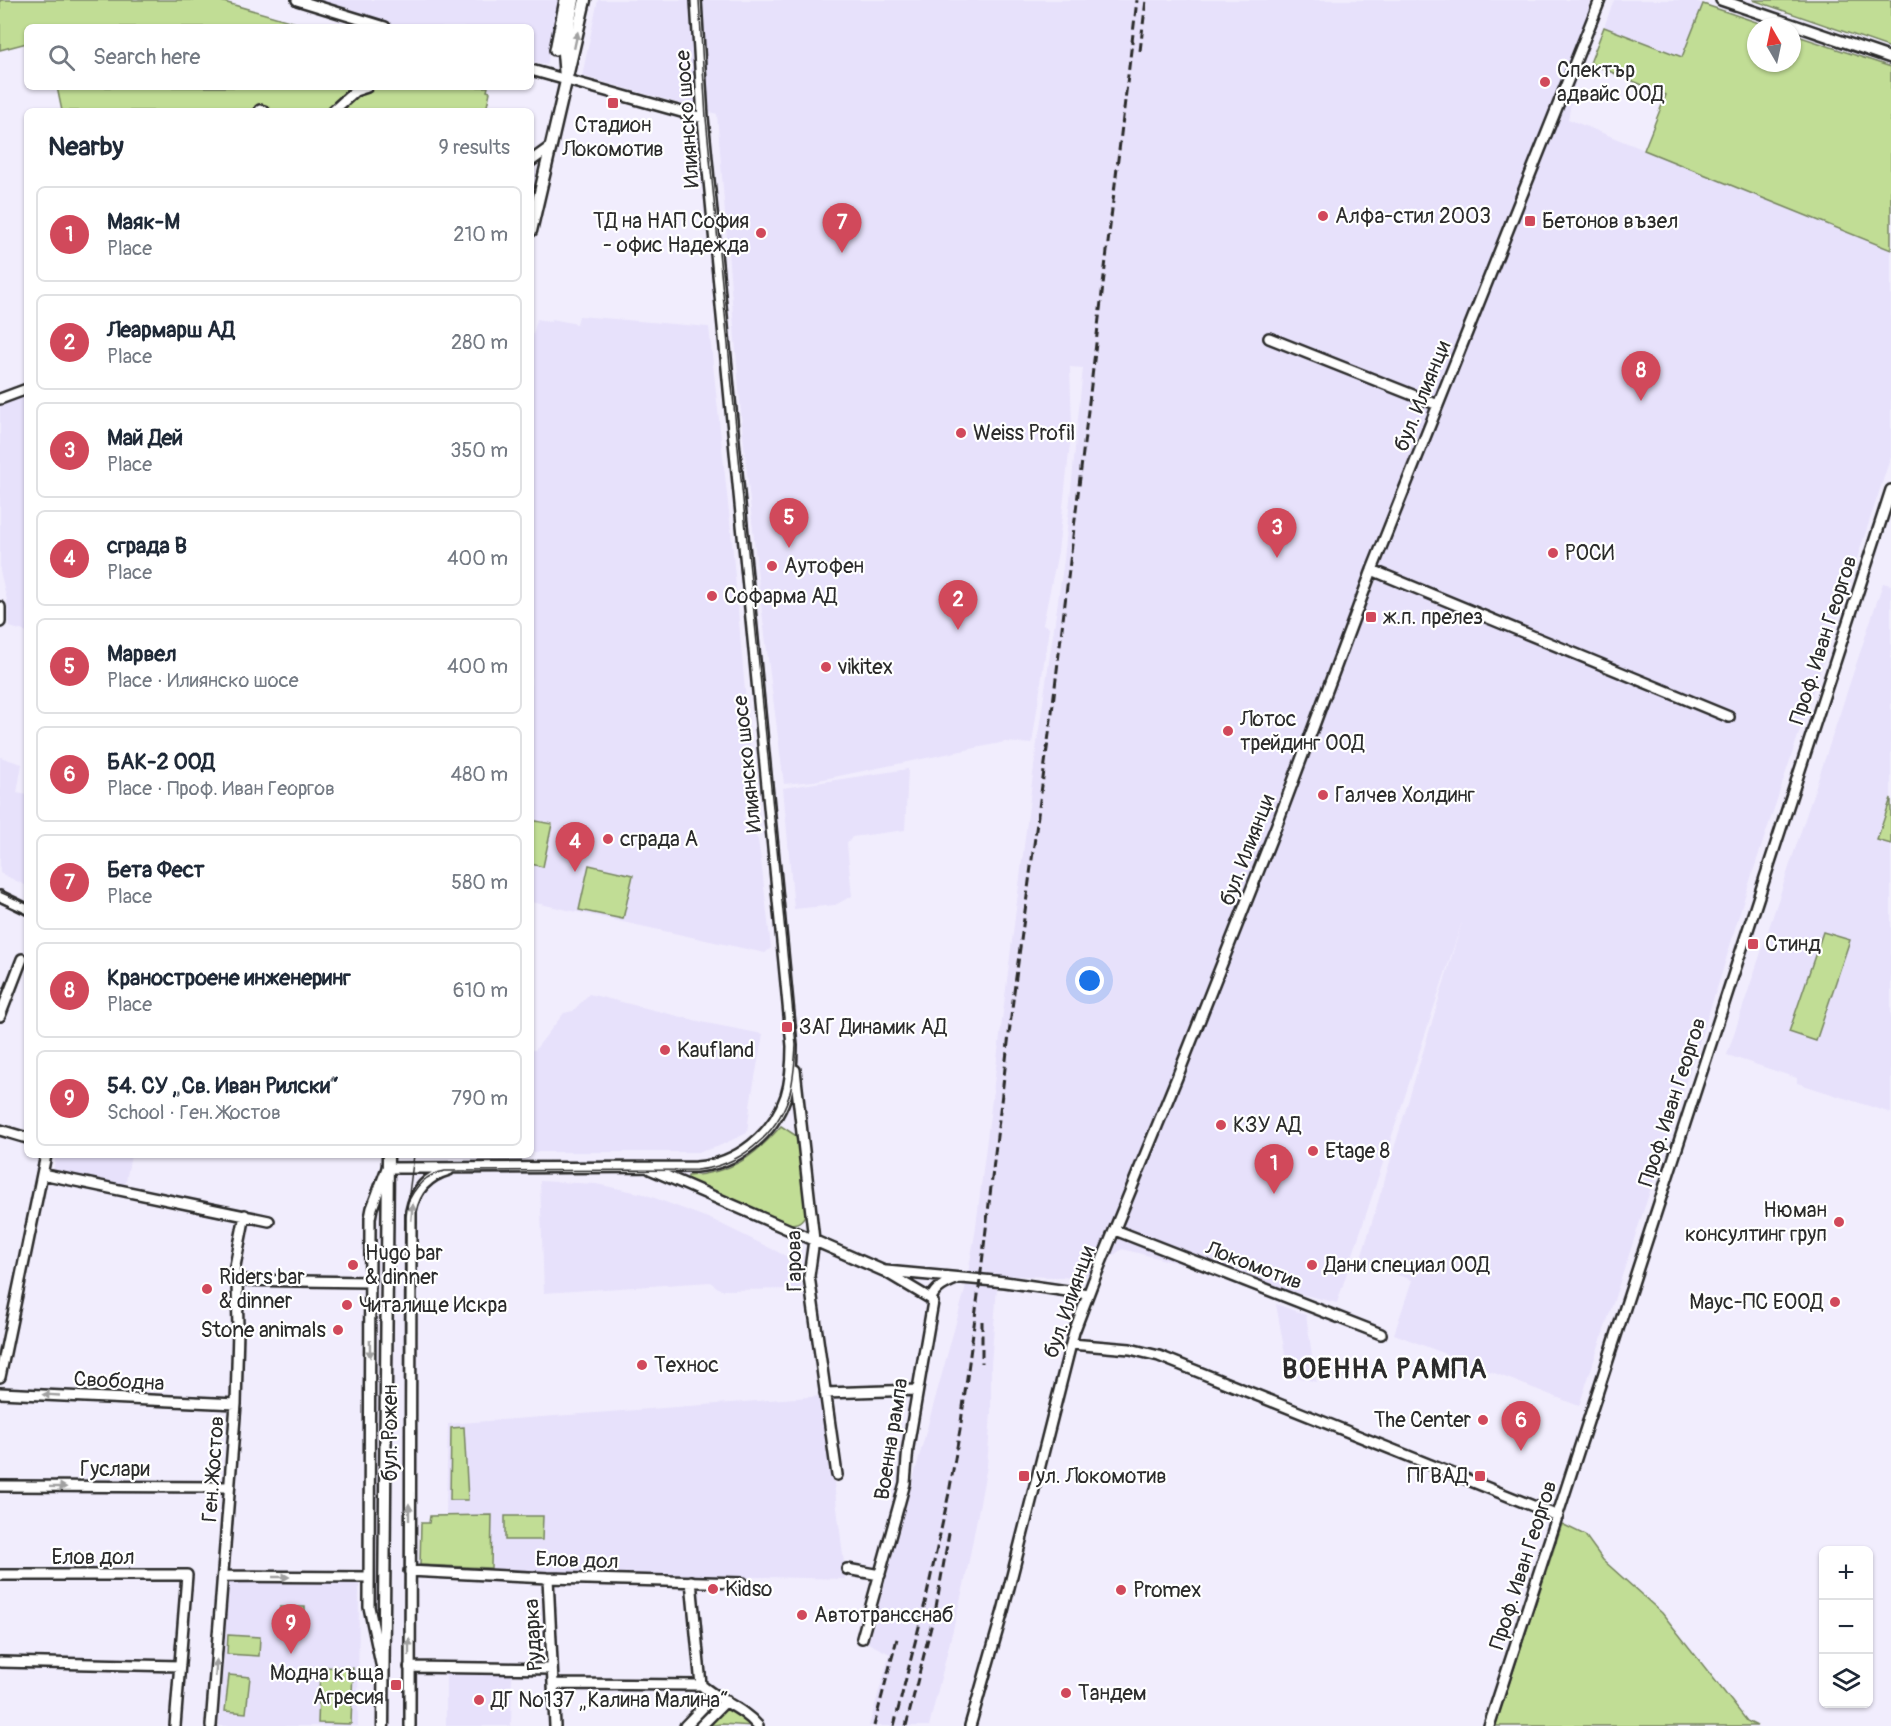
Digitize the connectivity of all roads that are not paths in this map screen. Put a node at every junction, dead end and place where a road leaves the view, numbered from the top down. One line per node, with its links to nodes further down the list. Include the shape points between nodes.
1 (297, 0): 8 (street)
2 (565, 0): 9 (street)
3 (574, 0): 12 (main road, via 563,53)
4 (585, 0): 12 (main road, one-way to 4)
5 (696, 0): 15 (street, Илиянско шосе)
6 (1600, 0): 22 (street, бул. Илиянци)
7 (1721, 0): 10 (street)
8 (375, 24)
9 (555, 50)
10 (1891, 58)
11 (534, 71): 12 (street)
12 (565, 80): 15 (street); 16 (main road)
13 (360, 90): 14 (street)
14 (336, 108)
15 (703, 118): 32 (street, Илиянско шосе)
16 (549, 148): 17 (street); 18 (main road)
17 (534, 159)
18 (534, 217)
19 (1269, 338): 22 (street)
20 (24, 390): 21 (street)
21 (0, 399)
22 (1438, 405): 24 (street, бул. Илиянци)
23 (1891, 490): 61 (street, Проф. Иван Георгов)
24 (1372, 570): 27 (street); 43 (street, бул. Илиянци, via 1279,819)
25 (0, 607): 26 (street)
26 (0, 622)
27 (1729, 717)
28 (0, 896): 29 (street)
29 (24, 908)
30 (22, 958): 31 (street)
31 (0, 1016)
32 (792, 1046): 37 (street, Илиянско шосе, via 786,1097 770,1127 753,1144 735,1157 715,1164); 44 (street, Гарова)
33 (0, 1130): 34 (street)
34 (24, 1137)
35 (45, 1158): 40 (street)
36 (387, 1158): 38 (main road, бул. Рожен)
37 (645, 1167): 39 (street, Илиянско шосе); 44 (street)
38 (387, 1168): 39 (street, Илиянско шосе); 48 (street, бул. Рожен, via 370,1218); 76 (main road, бул. Рожен)
39 (460, 1168): 63 (street, бул. Рожен, one-way to 39, via 411,1211 415,1195 425,1183 445,1171)
40 (42, 1174): 41 (street); 53 (street)
41 (245, 1215): 42 (street); 47 (street, Ген. Жостов, via 234,1270)
42 (269, 1221)
43 (1115, 1230): 49 (street, бул. Илиянци); 51 (street, Локомотив)
44 (814, 1240): 45 (street); 56 (street, Гарова, via 809,1276)
45 (884, 1271): 46 (street); 50 (street)
46 (957, 1278): 49 (street); 50 (street, via 933,1293)
47 (237, 1280): 48 (street); 57 (street, Ген. Жостов)
48 (370, 1282): 67 (street, бул. Рожен, one-way to 67)
49 (1088, 1294): 52 (street, бул. Илиянци)
50 (932, 1304): 54 (street, Военна рампа)
51 (1381, 1334)
52 (1071, 1344): 61 (street, via 1130,1349 1159,1356); 89 (street, бул. Илиянци)
53 (0, 1377)
54 (917, 1390): 56 (street); 65 (street, Военна рампа, via 905,1483)
55 (0, 1393): 57 (street, Свободна, one-way to 55)
56 (825, 1393): 58 (street, Гарова)
57 (236, 1404): 60 (street, Ген. Жостов)
58 (837, 1475)
59 (0, 1486): 60 (street, Гуслари, one-way to 60)
60 (230, 1487): 66 (street, Ген. Жостов)
61 (1558, 1516): 90 (street, Проф. Иван Георгов)
62 (847, 1569): 65 (street)
63 (409, 1571): 68 (street, Елов дол); 74 (street, бул. Рожен, one-way to 63)
64 (0, 1575): 73 (street, Елов дол, via 187,1575)
65 (880, 1575): 71 (street, Военна рампа)
66 (223, 1576): 67 (street, one-way to 67); 82 (street, Ген. Жостов, one-way to 66)
67 (369, 1577): 76 (street, бул. Рожен, via 369,1607)
68 (548, 1578): 69 (street, Елов дол); 75 (street, Рударка)
69 (691, 1581): 70 (street, Елов дол); 78 (street)
70 (743, 1583)
71 (862, 1638)
72 (0, 1662): 73 (street)
73 (180, 1666): 81 (street)
74 (409, 1668): 75 (street); 84 (street, бул. Рожен)
75 (552, 1669): 77 (street, Рударка)
76 (383, 1675): 83 (main road, бул. Рожен)
77 (553, 1684): 78 (street); 85 (street, Рударка)
78 (701, 1685): 79 (street)
79 (714, 1696): 80 (street); 86 (street)
80 (726, 1701): 87 (street); 88 (street)
81 (175, 1726)
82 (212, 1726)
83 (383, 1726)
84 (410, 1726)
85 (555, 1726)
86 (684, 1726)
87 (701, 1726)
88 (758, 1726)
89 (970, 1726)
90 (1489, 1726)

